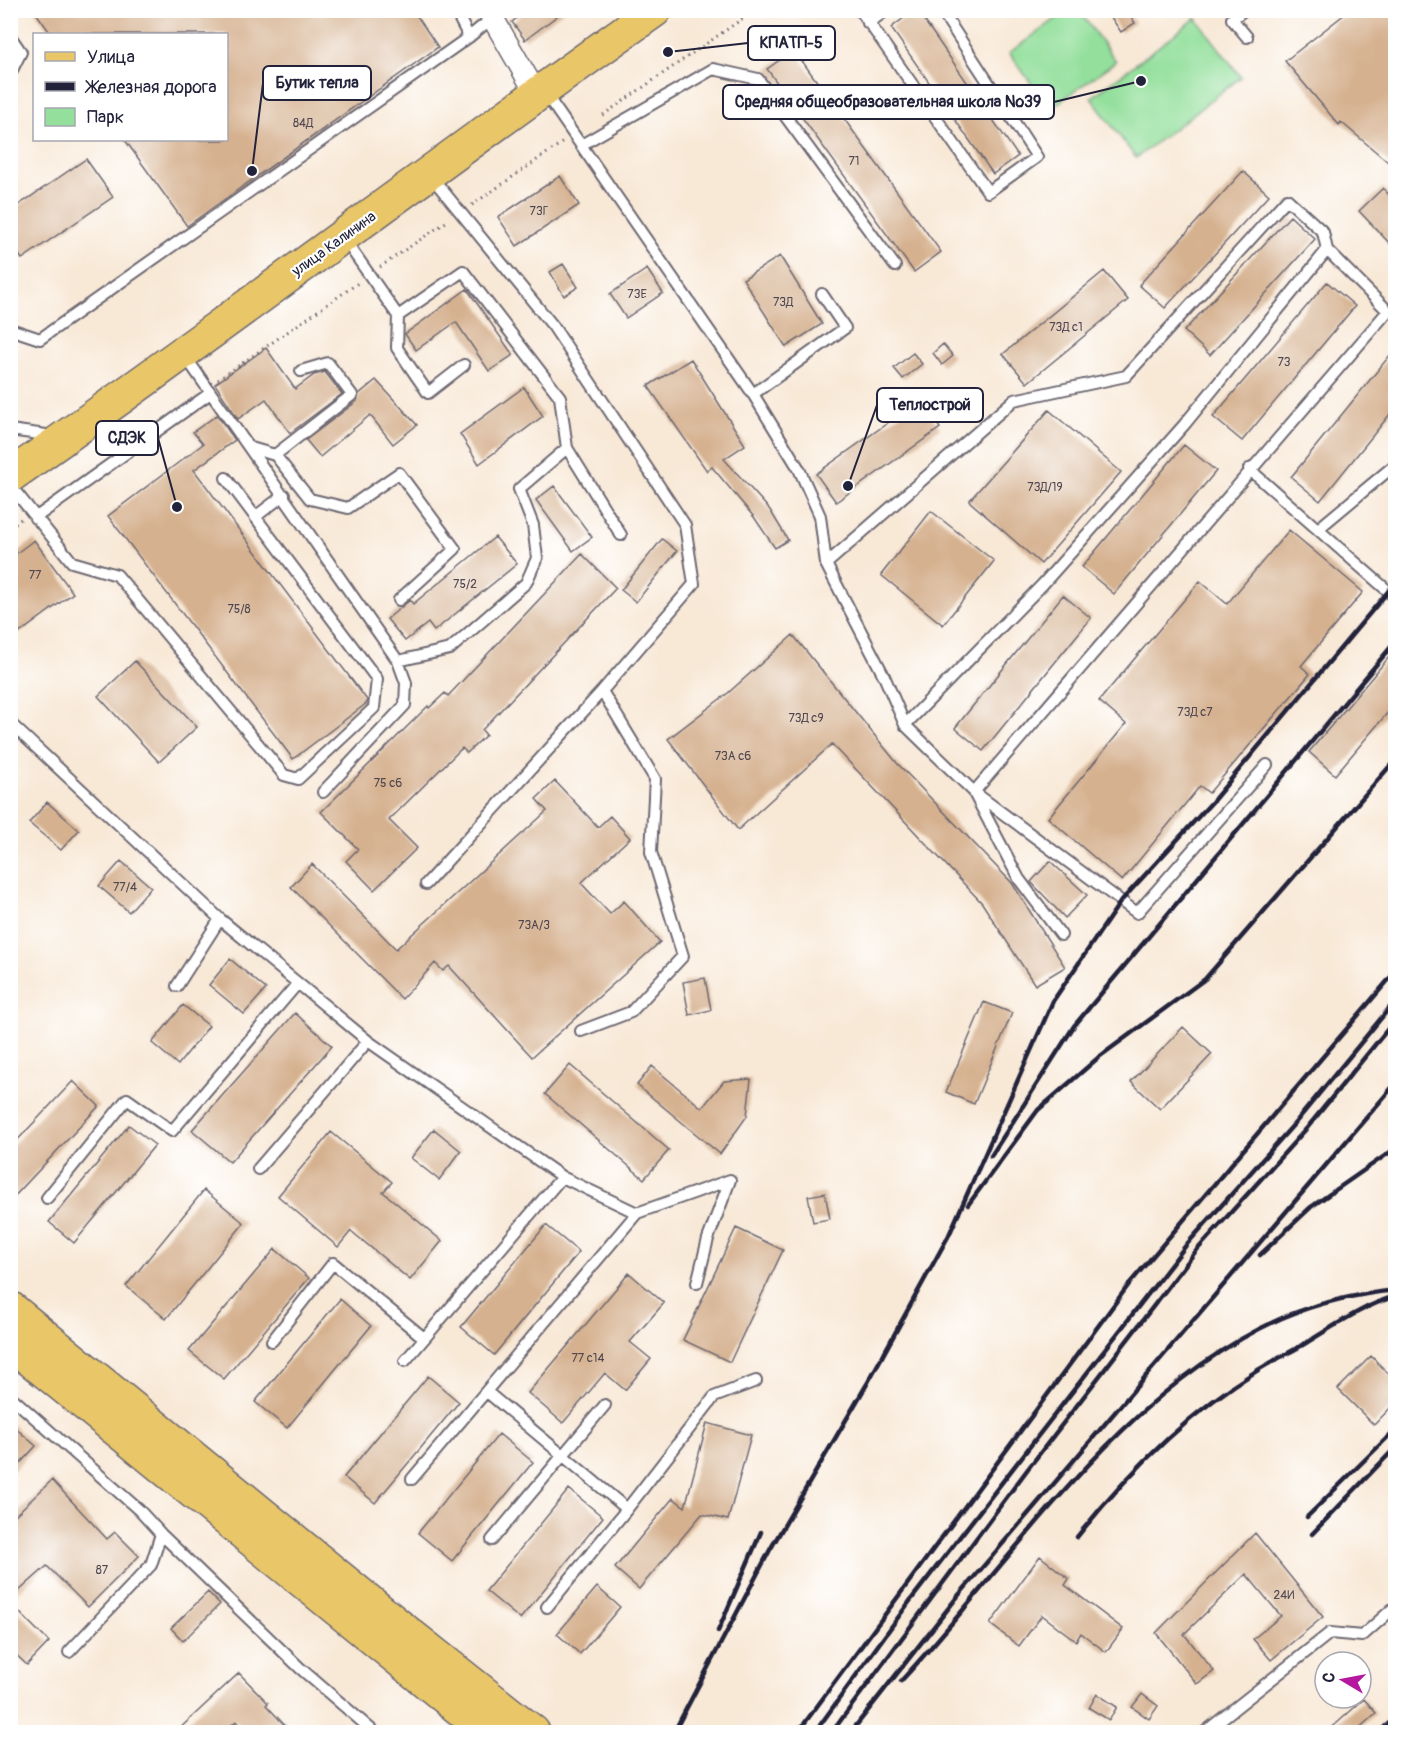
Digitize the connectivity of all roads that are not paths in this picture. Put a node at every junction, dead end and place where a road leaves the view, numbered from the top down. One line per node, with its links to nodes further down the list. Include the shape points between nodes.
1 (455, 10): 10 (lane)
2 (655, 10): 13 (main road, улица Калинина)
3 (860, 10): 8 (lane)
4 (887, 10): 8 (lane)
5 (941, 10): 8 (lane, via 1037,156 988,192)
6 (1244, 10): 11 (lane, via 1232,19)
7 (494, 13): 10 (lane); 13 (street)
8 (868, 23)
9 (10, 36): 12 (lane, via 21,52)
10 (469, 37): 23 (lane, via 40,339)
11 (1247, 37)
12 (10, 74)
13 (540, 93): 14 (lane); 15 (main road, улица Калинина)
14 (583, 144): 19 (lane, via 713,69 758,79); 28 (lane)
15 (429, 173): 16 (main road, улица Калинина); 48 (lane, via 553,326 685,525 694,584)
16 (343, 237): 22 (lane); 24 (main road, улица Калинина)
17 (1327, 250): 35 (lane, via 1388,311); 44 (lane, via 1323,232 1287,198 1126,376 1014,400); 50 (lane, via 1184,424 1058,566)
18 (10, 264): 20 (lane)
19 (895, 266)
20 (10, 294)
21 (822, 294): 28 (lane, via 845,328)
22 (398, 316): 25 (lane, via 397,348 428,393); 32 (lane, via 463,271 560,397)
23 (10, 329)
24 (183, 354): 27 (lane); 30 (main road, улица Калинина)
25 (464, 365)
26 (301, 371): 33 (lane, via 328,363 352,395)
27 (209, 394): 31 (lane); 41 (lane)
28 (753, 394): 44 (lane, via 799,469 820,516)
29 (10, 430): 30 (lane)
30 (66, 438): 36 (main road, улица Калинина)
31 (251, 448): 33 (lane); 39 (lane)
32 (567, 448): 43 (lane); 47 (lane, via 519,489 533,525 537,558 526,583 450,649)
33 (275, 455): 46 (lane, via 310,499 348,508 399,473 454,549)
34 (1395, 464): 42 (lane)
35 (1249, 469): 42 (lane); 53 (lane)
36 (10, 476)
37 (226, 478): 40 (lane)
38 (10, 485): 41 (lane)
39 (284, 495): 40 (lane); 47 (lane)
40 (255, 517): 41 (lane, via 377,679 374,708 298,779 284,774 117,574 72,562)
41 (35, 518)
42 (1318, 529): 45 (lane)
43 (621, 535)
44 (826, 564): 50 (lane)
45 (1395, 598)
46 (399, 600)
47 (398, 661): 52 (lane, via 406,683 405,705)
48 (602, 691): 54 (lane); 59 (lane, via 656,779 651,852 683,956 631,1012)
49 (10, 723): 55 (lane)
50 (905, 725): 53 (lane)
51 (1267, 765): 53 (lane, via 1137,913)
52 (323, 792)
53 (974, 792): 56 (lane, via 1020,879)
54 (426, 884)
55 (220, 919): 57 (lane); 58 (lane)
56 (1061, 935)
57 (298, 983): 60 (lane); 63 (lane, via 172,1131 127,1099)
58 (177, 986)
59 (581, 1031)
60 (368, 1041): 61 (lane); 62 (lane)
61 (258, 1169)
62 (562, 1177): 64 (lane); 67 (lane)
63 (47, 1198)
64 (637, 1213): 65 (lane, via 730,1180); 72 (lane)
65 (697, 1283)
66 (10, 1308): 85 (main road)
67 (424, 1338): 68 (lane, via 333,1263); 70 (lane)
68 (272, 1341)
69 (10, 1343): 84 (main road)
70 (405, 1361)
71 (756, 1381): 77 (lane, via 714,1397)
72 (487, 1392): 75 (lane); 76 (lane)
73 (10, 1396): 78 (lane)
74 (605, 1405): 75 (lane)
75 (561, 1455): 77 (lane); 79 (lane)
76 (412, 1479)
77 (627, 1509): 81 (lane)
78 (161, 1534): 82 (lane, via 151,1565); 83 (lane, via 300,1668)
79 (492, 1540)
80 (1395, 1606): 86 (lane, via 1362,1636 1330,1633)
81 (547, 1607)
82 (69, 1653)
83 (374, 1732)
84 (488, 1732)
85 (533, 1732)
86 (1205, 1732)

